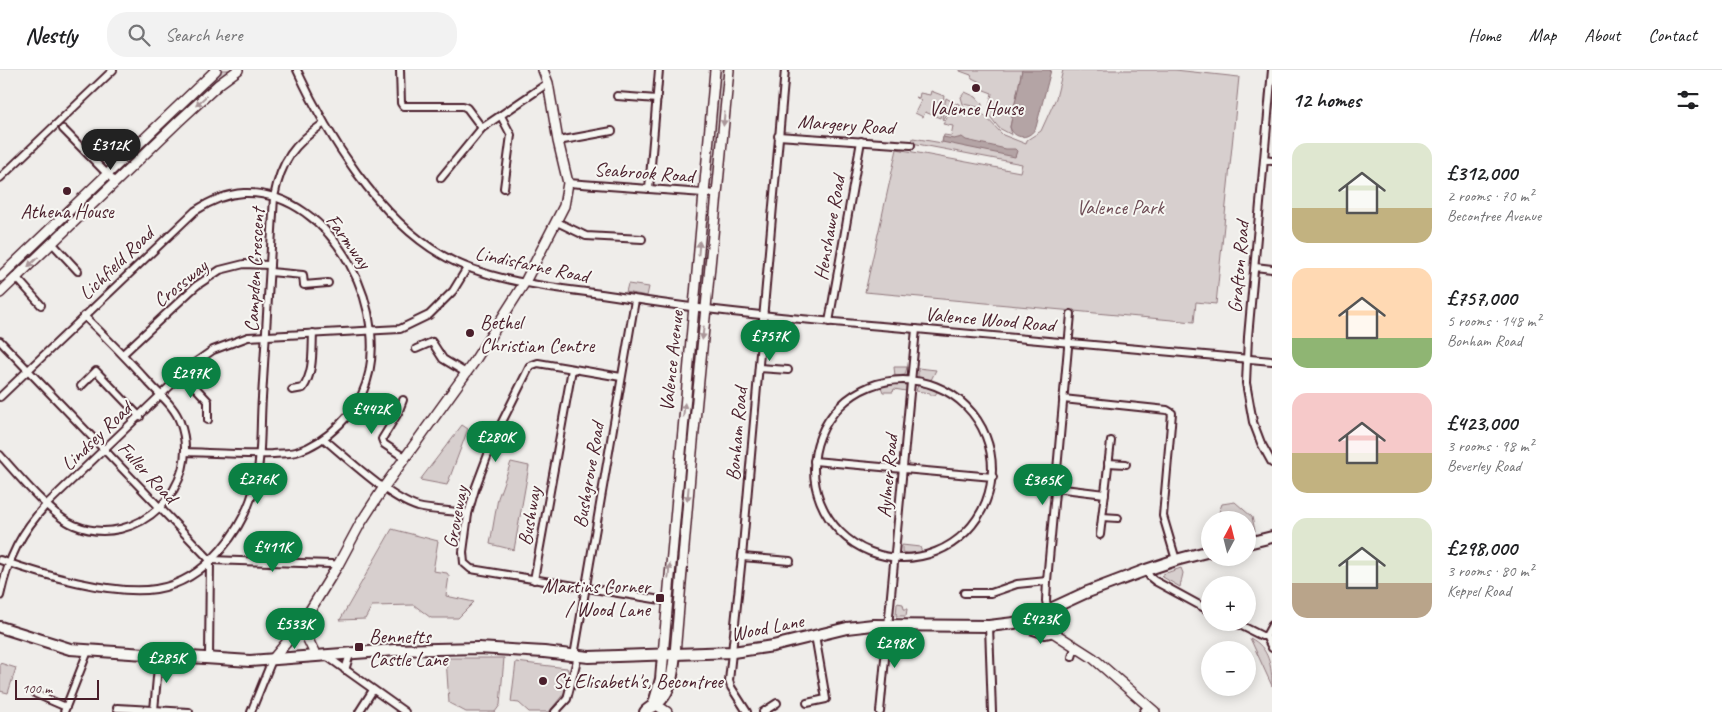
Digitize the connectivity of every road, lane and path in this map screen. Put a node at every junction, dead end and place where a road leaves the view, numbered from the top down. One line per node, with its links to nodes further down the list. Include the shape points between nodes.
1 (114, 70): 28 (street)
2 (216, 70): 27 (street)
3 (238, 70): 30 (street, one-way to 30, via 219,84)
4 (297, 70): 17 (street, Lindisfarne Road)
5 (400, 70): 18 (street, via 403,106 463,106)
6 (544, 70): 12 (street)
7 (659, 70): 14 (street)
8 (715, 70): 34 (street, Valence Avenue)
9 (729, 70): 35 (street, Valence Avenue, one-way to 35)
10 (785, 70): 21 (street, Bonham Road)
11 (1272, 70): 15 (street, Grafton Road)
12 (548, 83): 16 (street); 22 (street)
13 (617, 96): 14 (street)
14 (656, 100): 33 (street)
15 (1270, 105): 25 (street, Grafton Road)
16 (501, 116): 18 (street); 32 (street, via 511,135)
17 (324, 123): 36 (street, Campden Crescent, via 301,140 286,159); 42 (street, Lindisfarne Road, via 342,152 395,218 416,237)
18 (482, 128): 29 (street)
19 (63, 129): 27 (street)
20 (612, 131): 22 (street)
21 (778, 136): 23 (street, Margery Road); 56 (street, Bonham Road)
22 (558, 141): 31 (street)
23 (861, 141): 24 (street, Margery Road); 57 (street, Henshawe Road)
24 (912, 145)
25 (1264, 160): 26 (street); 40 (street, Grafton Road)
26 (1272, 161)
27 (106, 175): 30 (street); 45 (street)
28 (0, 178)
29 (441, 178)
30 (116, 183): 39 (street)
31 (568, 183): 33 (street, Seabrook Road); 37 (street)
32 (504, 188)
33 (649, 189): 34 (street, Seabrook Road)
34 (704, 192): 35 (street, Seabrook Road); 52 (street, Valence Avenue, one-way to 34)
35 (717, 194): 53 (street, Valence Avenue)
36 (274, 197): 41 (street, Campden Crescent); 55 (street, Lichfield Road, via 258,193 230,195 208,202); 59 (street, Farmway, via 307,214 340,250 360,282)
37 (557, 222): 38 (street, via 586,236); 47 (street)
38 (642, 239)
39 (53, 244): 44 (street); 46 (street, one-way to 46)
40 (1254, 267): 43 (street); 66 (street, Grafton Road)
41 (270, 268): 48 (street, Crossway, via 303,275 304,285); 61 (street, Campden Crescent); 65 (street, Crossway, via 244,264 220,270 196,286)
42 (467, 268): 47 (street, Lindisfarne Road); 59 (street, Lindsey Road, via 453,290 429,315 400,329)
43 (1272, 269)
44 (78, 271)
45 (0, 277)
46 (17, 278): 49 (street); 51 (street)
47 (525, 282): 50 (street, Lindisfarne Road); 72 (street)
48 (328, 283)
49 (0, 293)
50 (635, 300): 52 (street, Lindisfarne Road); 74 (street, Bushgrove Road)
51 (41, 305)
52 (694, 308): 53 (street, Lindisfarne Road); 123 (street, Valence Avenue, one-way to 52)
53 (706, 310): 56 (street, Valence Wood Road); 140 (street, Valence Avenue, one-way to 140)
54 (1071, 314): 63 (street)
55 (84, 316): 65 (street); 70 (street, Lichfield Road)
56 (763, 316): 57 (street, Valence Wood Road); 68 (street, Bonham Road)
57 (830, 322): 58 (street, Valence Wood Road)
58 (916, 329): 63 (street, Valence Wood Road); 75 (street, Aylmer Road)
59 (371, 332): 60 (street, Lindsey Road); 84 (street, Farmway, via 371,365 363,394 347,417)
60 (313, 334): 61 (street, Lindsey Road); 77 (street, via 311,369 306,383 302,388)
61 (267, 335): 73 (street, Lindsey Road, via 248,337 213,350); 88 (street, Campden Crescent)
62 (0, 341): 70 (street, Fuller Road)
63 (1068, 343): 66 (street, Valence Wood Road); 80 (street)
64 (416, 349): 72 (street, via 432,342 443,358)
65 (123, 354): 78 (street)
66 (1246, 359): 67 (street, Valence Wood Road); 92 (street, Grafton Road, via 1246,383 1253,422)
67 (1272, 362)
68 (759, 368): 71 (street); 109 (street, Bonham Road)
69 (572, 369): 74 (street, Groveway); 102 (street, Groveway, via 538,363 526,370 495,436); 118 (street, Bushway)
70 (28, 370): 79 (street, Lichfield Road); 86 (street, Fuller Road)
71 (788, 370)
72 (466, 373): 90 (street)
73 (183, 374): 78 (street, Lindsey Road); 83 (street, via 208,402)
74 (621, 378): 120 (street, Bushgrove Road)
75 (912, 380): 91 (street, via 890,380 869,386 842,404 818,440); 95 (street, Aylmer Road); 96 (street, via 943,388 969,408 982,425 990,445)
76 (81, 386): 82 (street, via 96,371)
77 (292, 390)
78 (161, 396): 82 (street, Lindsey Road); 87 (street, via 180,420)
79 (0, 397)
80 (1063, 399): 98 (street); 113 (street, via 1172,413 1163,516)
81 (403, 400): 90 (street, via 382,439 384,444)
82 (140, 417): 86 (street, Lindsey Road)
83 (208, 420)
84 (324, 439): 88 (street, Farmway, via 294,453); 97 (street)
85 (1111, 441): 93 (street)
86 (105, 450): 100 (street, Lindsey Road); 101 (street, Fuller Road)
87 (186, 452): 88 (street, Farmway); 101 (street, via 177,485)
88 (259, 454): 112 (street, Campden Crescent, via 256,481 244,512 230,538)
89 (0, 455): 100 (street)
90 (405, 458): 97 (street)
91 (814, 461): 95 (street); 110 (street, via 817,493 831,522 855,544 874,554)
92 (1272, 462)
93 (1108, 463): 94 (street); 99 (street)
94 (1126, 464)
95 (904, 469): 96 (street); 110 (street, Aylmer Road)
96 (993, 477): 110 (street, via 983,511 961,538 930,554)
97 (384, 487): 102 (street, via 419,507); 116 (street)
98 (1055, 488): 99 (street); 119 (street)
99 (1105, 494): 103 (street)
100 (47, 504): 101 (street, via 72,524 96,531 127,528); 115 (street, Lindsey Road, via 30,523)
101 (159, 507): 112 (street, Fuller Road)
102 (468, 514): 118 (street, Groveway, via 463,552 467,567)
103 (1102, 517): 104 (street); 105 (street)
104 (1118, 518)
105 (1100, 535)
106 (1272, 537): 107 (main road)
107 (1256, 541)
108 (1201, 553): 113 (main road, Wood Lane)
109 (742, 557): 114 (street); 138 (street, Bonham Road)
110 (895, 558): 127 (street, Aylmer Road)
111 (0, 560): 115 (street, Campden Crescent)
112 (210, 560): 115 (street, Campden Crescent, via 180,582 140,591 88,584); 116 (street); 145 (street)
113 (1176, 560): 117 (main road, Wood Lane)
114 (790, 561)
115 (8, 563): 122 (street, Lindsey Road)
116 (338, 565): 126 (street)
117 (1146, 570): 124 (street, via 1155,581); 125 (main road, Wood Lane)
118 (534, 580): 120 (street, Groveway)
119 (1046, 581): 121 (street, via 1017,584 991,593); 125 (street)
120 (585, 589): 123 (street, Groveway); 144 (street, Bushgrove Road)
121 (964, 593)
122 (0, 596)
123 (667, 601): 141 (street, Valence Avenue)
124 (1201, 606)
125 (1048, 610): 129 (main road, Wood Lane, via 1014,623); 133 (street)
126 (300, 625): 143 (street); 146 (street)
127 (889, 625): 129 (main road, Wood Lane); 134 (main road, Wood Lane, via 847,628); 166 (street, Aylmer Road)
128 (1272, 625): 135 (street)
129 (989, 626): 167 (street)
130 (0, 627): 137 (main road, Wood Lane, via 70,649)
131 (1027, 629): 133 (street, via 1045,635)
132 (1252, 631): 135 (street)
133 (1054, 633): 156 (street, via 1074,652 1093,658)
134 (815, 635): 138 (main road, Wood Lane); 151 (street, via 826,699)
135 (1266, 636): 136 (street)
136 (1272, 648)
137 (88, 651): 142 (main road, Wood Lane); 154 (street)
138 (733, 652): 140 (main road, Wood Lane); 164 (street, Bonham Road, via 729,680)
139 (350, 654): 143 (main road, Wood Lane); 144 (main road, Wood Lane, via 478,648); 147 (street)
140 (675, 654): 141 (main road, Wood Lane); 153 (main road, via 670,686)
141 (663, 655): 144 (main road, Wood Lane); 153 (main road, via 661,679)
142 (159, 656): 145 (main road, Wood Lane); 155 (street)
143 (321, 656): 146 (main road, Wood Lane); 147 (street)
144 (576, 656): 161 (street, Bushgrove Road, via 567,699)
145 (209, 658): 146 (main road, Wood Lane)
146 (272, 660): 158 (street)
147 (345, 670): 148 (street)
148 (373, 690): 159 (street); 160 (street)
149 (36, 694): 154 (street)
150 (777, 703): 165 (street)
151 (807, 703)
152 (118, 708): 155 (street)
153 (652, 708): 162 (main road, via 648,707); 163 (street)
154 (65, 709)
155 (154, 710): 157 (street)
156 (1149, 710)
157 (189, 712)
158 (251, 712)
159 (359, 712)
160 (405, 712)
161 (555, 712)
162 (644, 712)
163 (667, 712)
164 (747, 712)
165 (763, 712)
166 (880, 712)
167 (992, 712)

